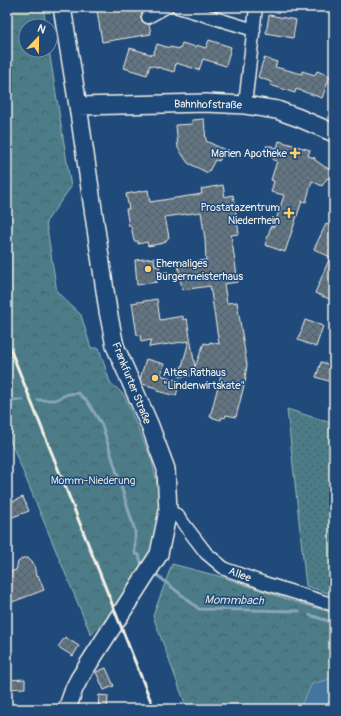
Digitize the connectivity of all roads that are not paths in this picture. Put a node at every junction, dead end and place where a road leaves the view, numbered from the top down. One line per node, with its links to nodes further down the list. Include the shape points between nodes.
1 (62, 7): 8 (main road, Frankfurter Straße)
2 (166, 7): 5 (street)
3 (178, 7): 6 (street)
4 (256, 7): 6 (street)
5 (148, 17)
6 (254, 30): 7 (street)
7 (245, 105): 8 (main road, Bahnhofstraße, via 206,103); 9 (main road, Bahnhofstraße, via 277,110)
8 (78, 106): 10 (main road, Frankfurter Straße, via 115,346 166,469)
9 (334, 133)
10 (168, 511): 11 (street, Allee, via 177,515 206,552 225,569); 12 (main road, Frankfurter Straße, via 159,554 79,679)
11 (334, 605)
12 (67, 709)

